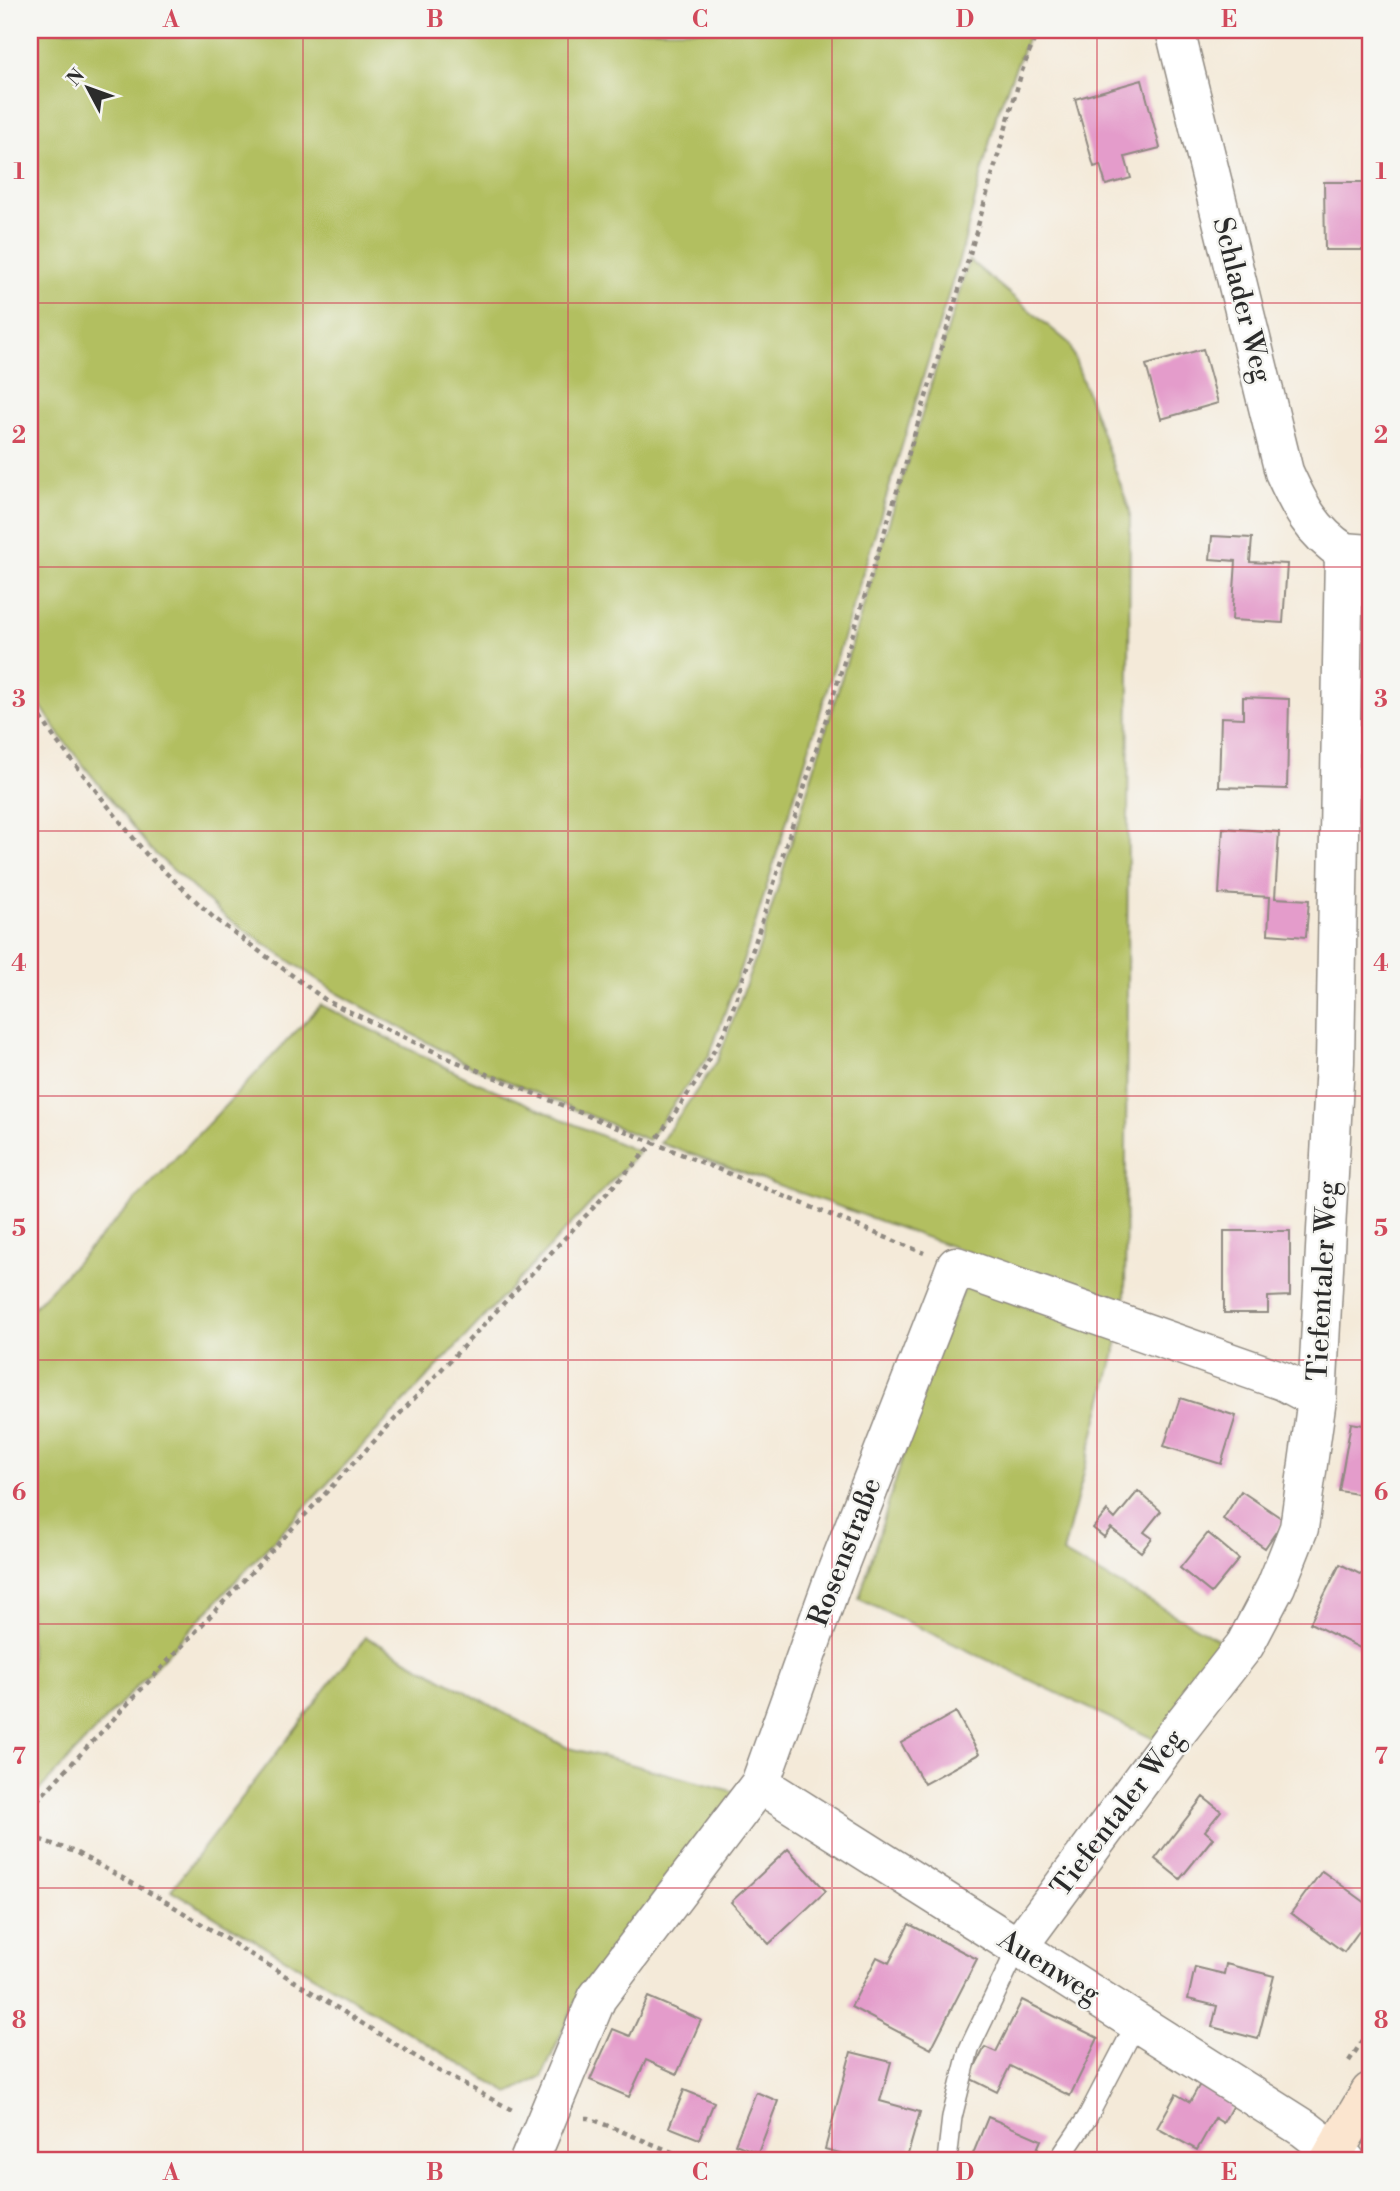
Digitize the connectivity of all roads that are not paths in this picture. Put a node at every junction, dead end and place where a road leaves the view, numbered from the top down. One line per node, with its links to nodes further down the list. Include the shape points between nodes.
1 (1175, 30): 2 (street, Schlader Weg, via 1284,472 1301,510 1328,542)
2 (1357, 553): 3 (street, Tiefentaler Weg)
3 (1317, 1399): 4 (street, Rosenstraße, via 1283,1381 956,1266 832,1583); 5 (street, Tiefentaler Weg, via 1299,1528 1245,1645)
4 (761, 1784): 5 (street, Auenweg); 8 (street, Rosenstraße, via 597,1998)
5 (1018, 1947): 6 (street, Auenweg); 10 (lane, via 969,2049 951,2117)
6 (1137, 2022): 9 (street, Auenweg, via 1305,2129); 11 (lane, via 1087,2118)
7 (1370, 2092): 9 (main road)
8 (536, 2144)
9 (1336, 2159)
10 (947, 2161)
11 (1058, 2161)

